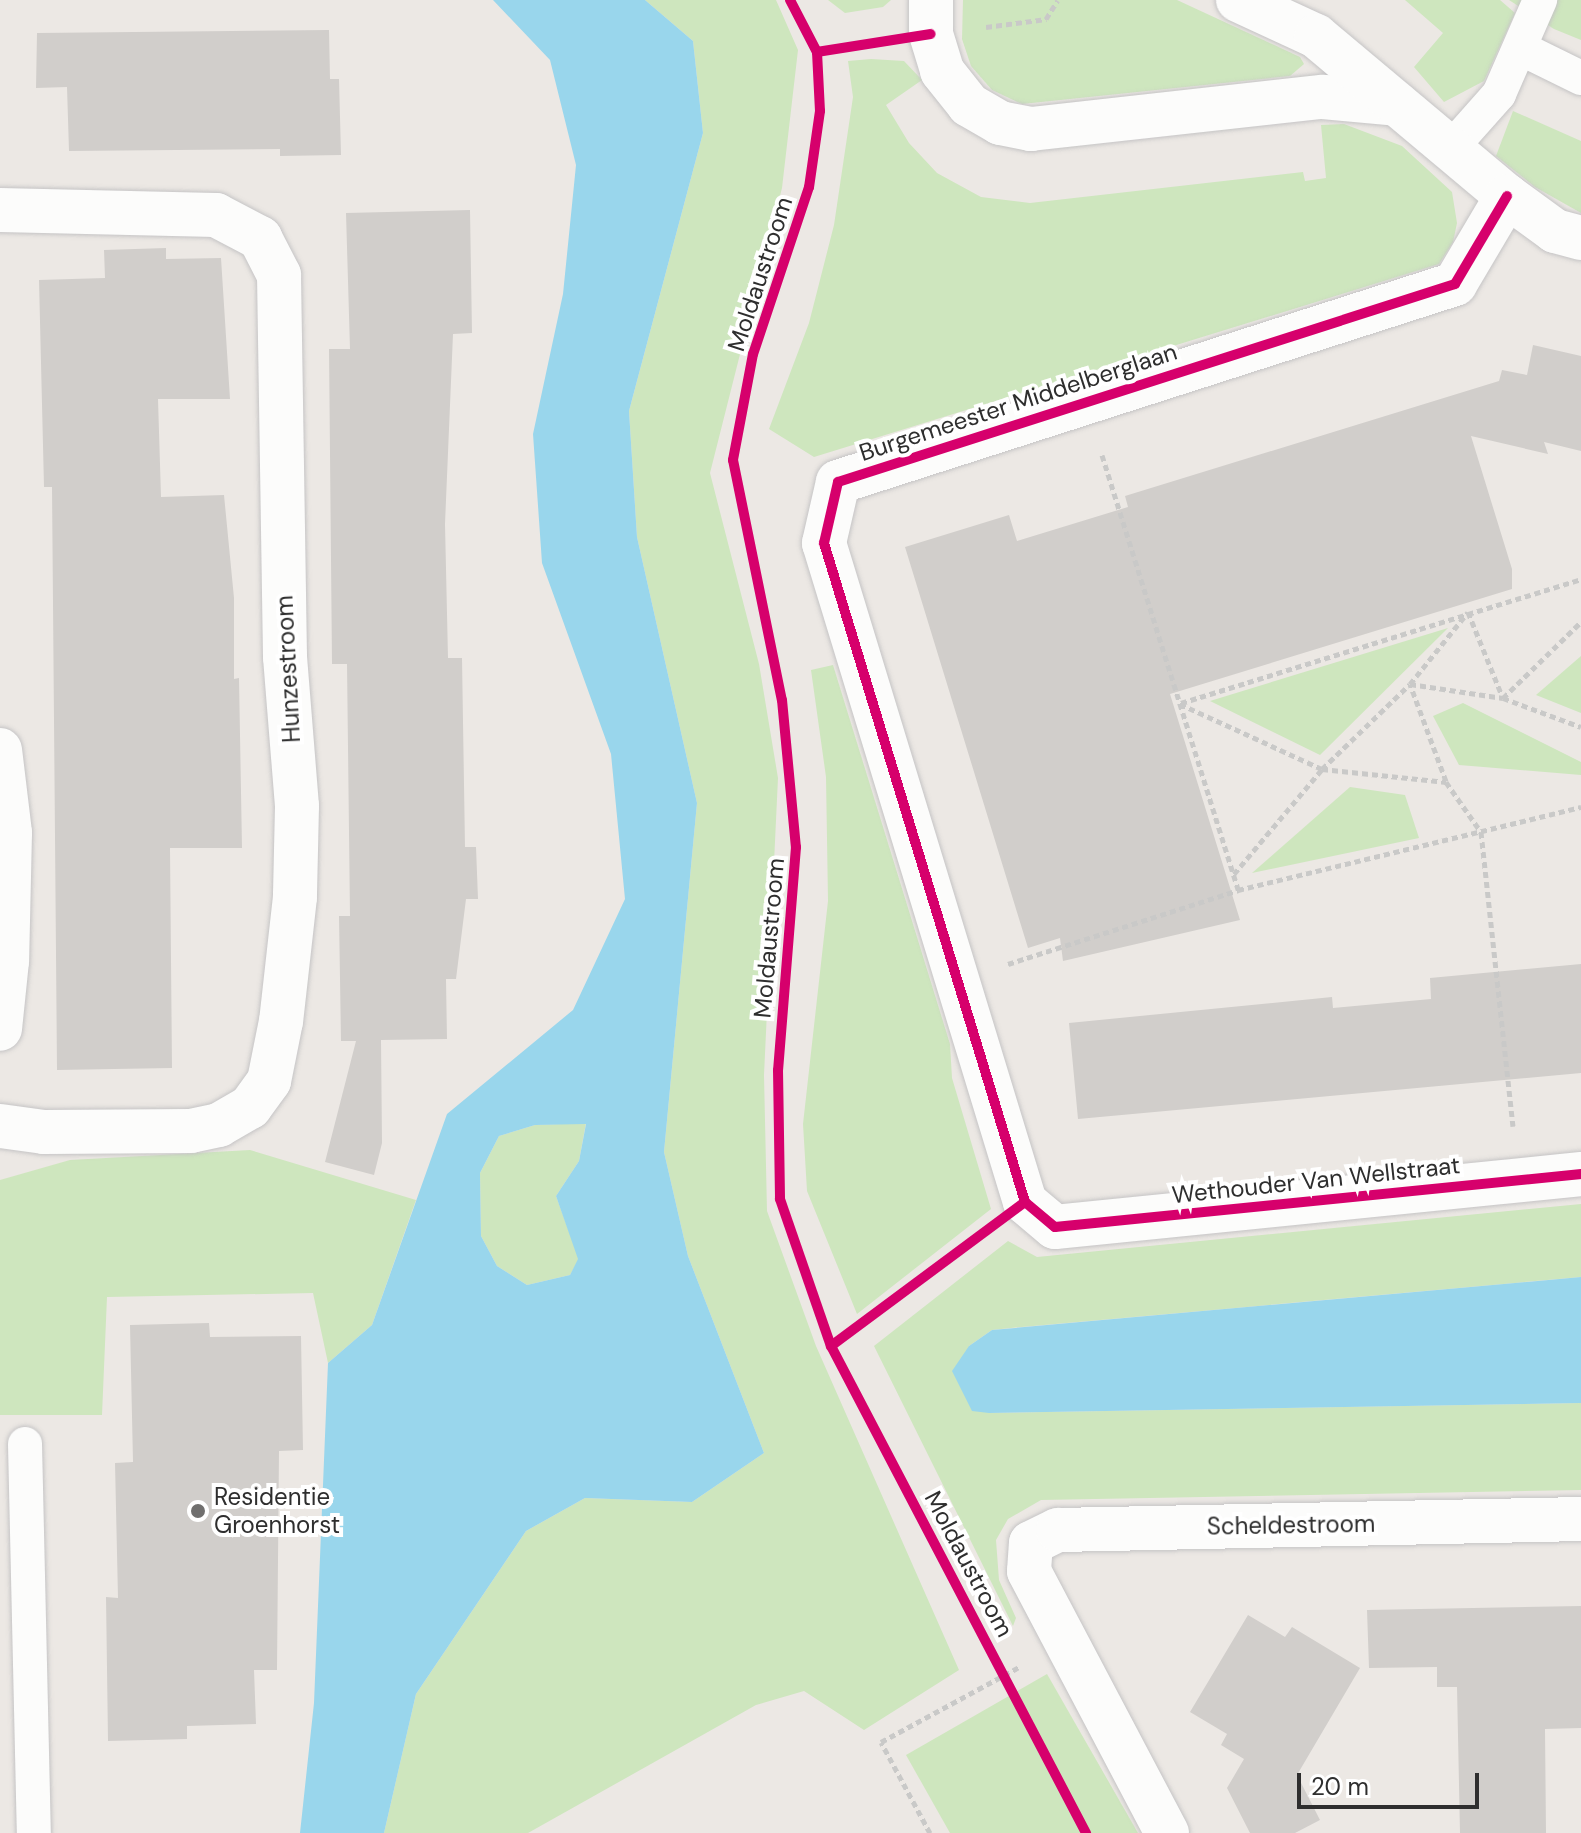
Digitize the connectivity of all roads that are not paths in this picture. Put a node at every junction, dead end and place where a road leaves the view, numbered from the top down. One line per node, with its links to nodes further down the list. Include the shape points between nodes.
1 (1238, 0): 6 (street, via 1316,36)
2 (1540, 0): 4 (lane)
3 (931, 17): 6 (street, via 942,71 969,105 1000,123 1031,129 1323,97)
4 (1520, 48): 5 (lane); 7 (lane, via 1499,94)
5 (1581, 78)
6 (1397, 104): 7 (street)
7 (1452, 147): 8 (street)
8 (1507, 196): 10 (street, via 1555,231); 15 (street, Burgemeester Middelberglaan, via 1455,284 838,482 824,543 1025,1202)
9 (0, 210): 13 (street, Hunzestroom, via 216,215 260,238 279,275 285,657 297,806 295,897 281,1021 269,1081 250,1107 219,1125 191,1131 44,1132)
10 (1581, 238)
11 (0, 750): 12 (street, via 10,833)
12 (0, 1029)
13 (0, 1126)
14 (1581, 1174): 15 (street, Wethouder Van Wellstraat)
15 (1055, 1227)
16 (25, 1444): 19 (lane)
17 (1581, 1519): 18 (street, Scheldestroom, via 1058,1530 1031,1543)
18 (1029, 1571): 20 (street, Moldaustroom)
19 (34, 1833)
20 (1167, 1833)

